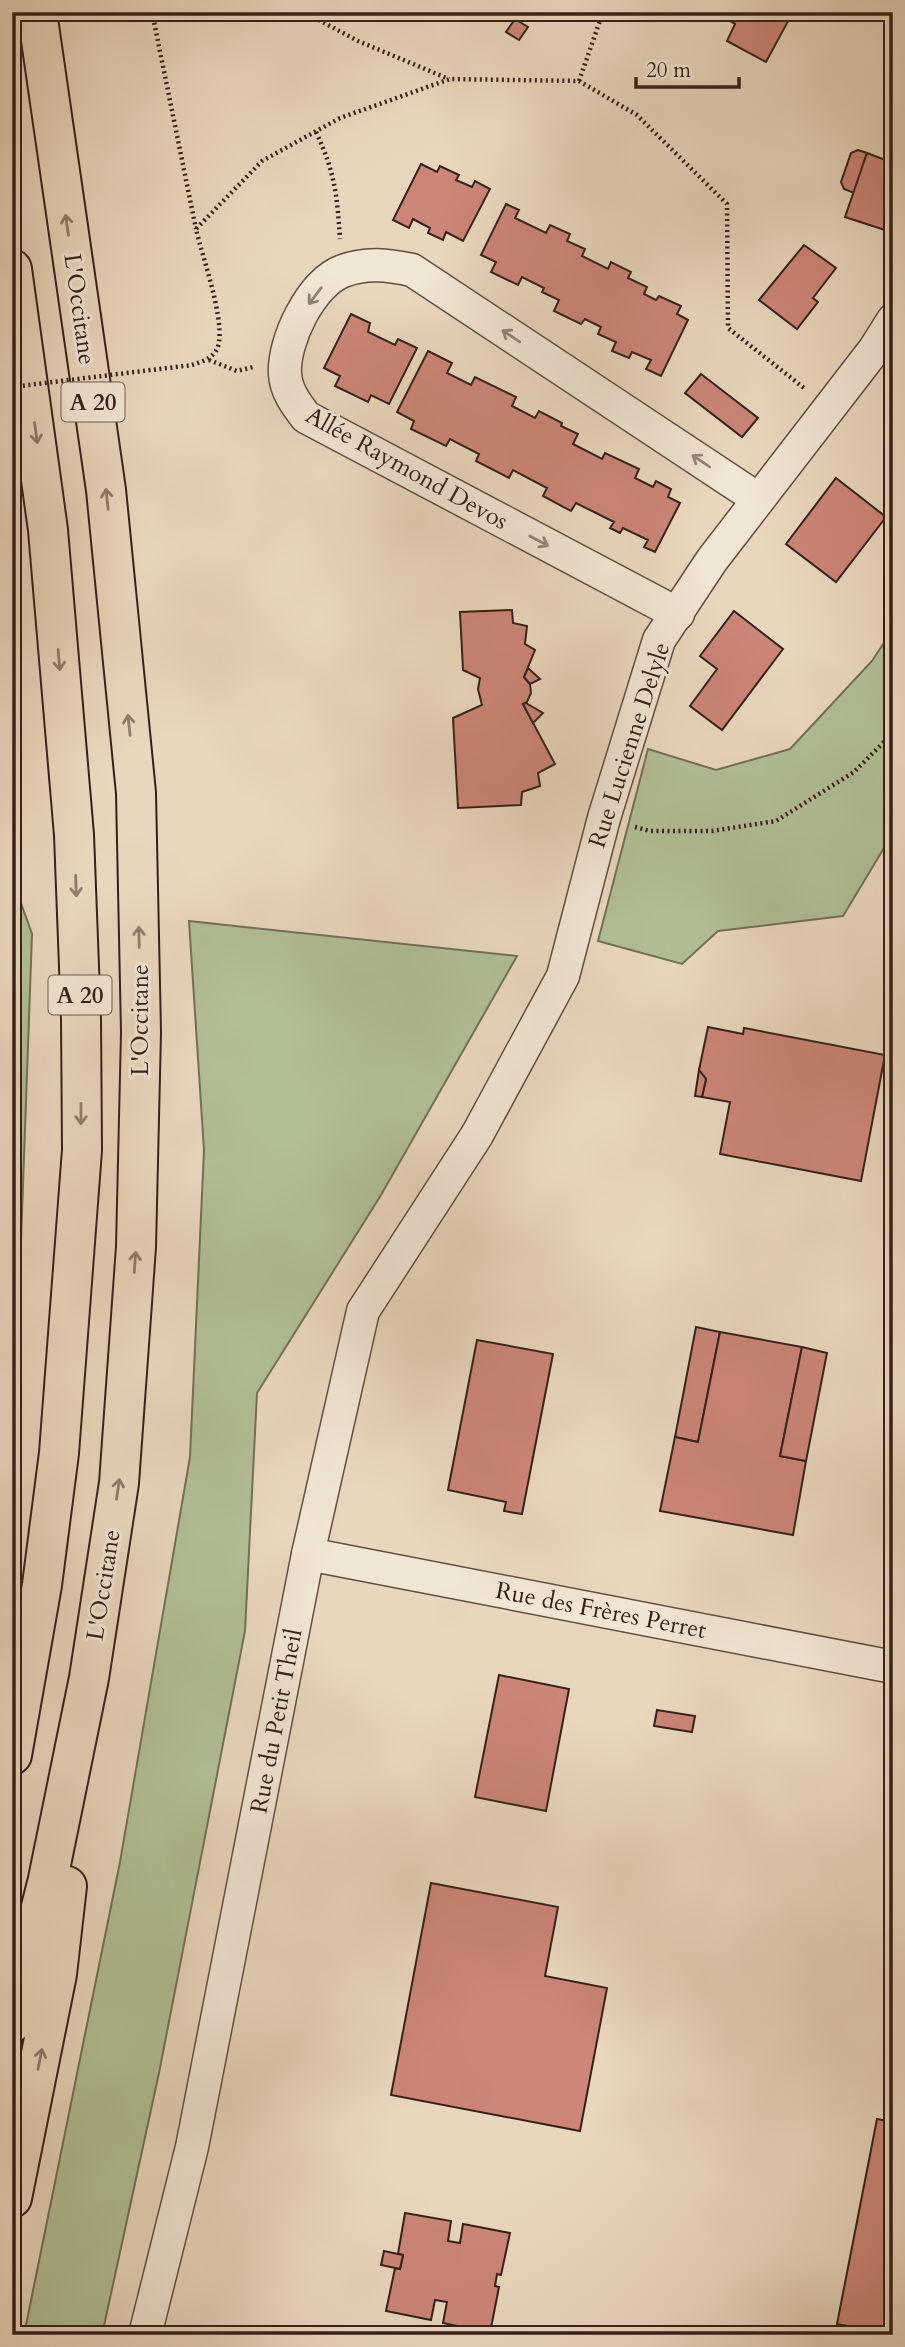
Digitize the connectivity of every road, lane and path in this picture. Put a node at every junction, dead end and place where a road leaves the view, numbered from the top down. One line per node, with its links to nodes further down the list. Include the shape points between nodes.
1 (37, 12): 23 (highway, L'Occitane / A 20, one-way to 1, via 119,1483 136,1247 141,1032 136,793 106,490)
2 (152, 12): 8 (path)
3 (304, 12): 5 (path, via 358,41)
4 (603, 12): 6 (path)
5 (450, 79): 6 (path); 7 (path, via 340,118)
6 (579, 81): 15 (path, via 637,115 727,204 728,328)
7 (316, 132): 8 (path, via 262,161); 10 (path, via 331,164 338,198)
8 (196, 229): 12 (path, via 218,316 219,344)
9 (12, 269): 24 (highway, A 20, one-way to 24, via 48,530 74,835 82,1150 59,1454)
10 (341, 271): 13 (street, Allée Raymond Devos, one-way to 13, via 317,290 290,333); 16 (street, Allée Raymond Devos, one-way to 10, via 412,270 378,263)
11 (893, 320): 16 (street, Rue Lucienne Delyle)
12 (209, 360): 13 (path, via 237,370 250,366); 14 (path, bridge)
13 (285, 374): 17 (street, Allée Raymond Devos, one-way to 17, via 292,398 306,417)
14 (12, 387)
15 (809, 391)
16 (758, 499): 17 (street, Rue Lucienne Delyle)
17 (678, 614): 19 (street, Rue Lucienne Delyle, via 659,640)
18 (893, 733): 19 (path, via 854,772 776,821 712,831 650,831)
19 (604, 818): 20 (street, Rue Lucienne Delyle, via 563,976)
20 (477, 1135): 21 (street, Rue du Petit Theil, via 363,1311)
21 (308, 1554): 22 (street, Rue des Frères Perret); 27 (street, Rue du Petit Theil, via 192,2147)
22 (893, 1667)
23 (89, 1678): 25 (highway, L'Occitane / A 20, via 48,1879); 26 (highway, one-way to 23, via 57,1973)
24 (15, 1740)
25 (12, 2023)
26 (12, 2198)
27 (145, 2335)

